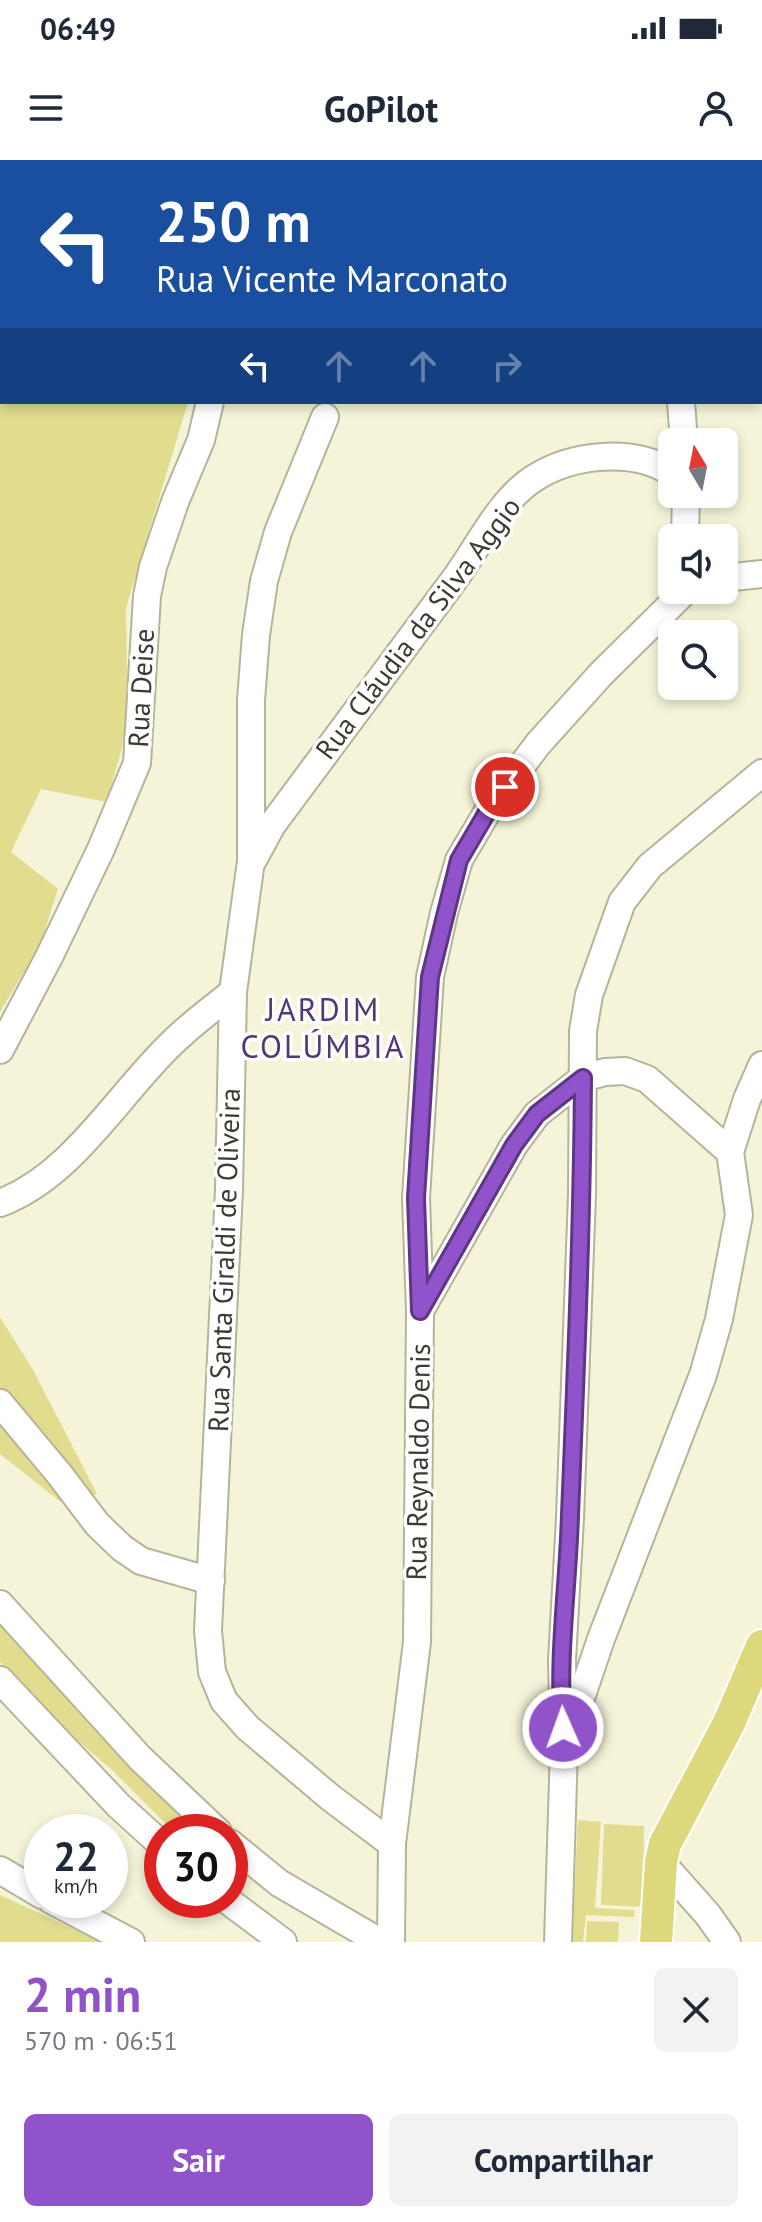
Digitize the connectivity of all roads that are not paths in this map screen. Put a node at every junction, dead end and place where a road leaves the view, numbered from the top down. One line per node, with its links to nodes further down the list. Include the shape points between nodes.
1 (210, 404): 12 (street, Rua Deise, via 147,596 137,763 101,849)
2 (681, 404): 4 (street)
3 (325, 417): 10 (street, Rua Santa Giraldi de Oliveira, via 264,581 251,700)
4 (683, 428)
5 (658, 466): 10 (street, Rua Cláudia da Silva Aggio, via 635,458 577,461 532,479 512,496)
6 (762, 574): 7 (street)
7 (738, 577)
8 (672, 604): 18 (street, Rua Reynaldo Denis, via 538,744 459,860 430,977 416,1198)
9 (762, 773): 14 (street, via 650,866 622,902 589,995)
10 (251, 861): 11 (street, Rua Santa Giraldi de Oliveira)
11 (233, 992): 16 (street, via 172,1043 67,1161); 20 (street, Rua Santa Giraldi de Oliveira)
12 (0, 1050)
13 (762, 1065): 15 (street)
14 (583, 1078): 15 (street, via 625,1071 647,1079); 18 (street, via 537,1114 514,1145); 22 (street)
15 (730, 1152): 17 (street)
16 (0, 1203)
17 (751, 1218): 23 (street, via 703,1375)
18 (420, 1311): 29 (street, Rua Reynaldo Denis, via 417,1642)
19 (0, 1403): 20 (street, via 122,1548 141,1561)
20 (211, 1581): 29 (street, Rua Santa Giraldi de Oliveira, via 212,1672 224,1701 248,1728)
21 (0, 1604): 27 (street, via 140,1758)
22 (564, 1631): 23 (street, via 580,1640); 26 (street)
23 (601, 1639): 26 (street)
24 (762, 1646): 31 (main road)
25 (0, 1680): 28 (street)
26 (564, 1748): 40 (street)
27 (199, 1814)
28 (144, 1829)
29 (392, 1844): 39 (street, Rua Reynaldo Denis)
30 (248, 1858): 38 (street, via 279,1883)
31 (661, 1862): 41 (main road); 42 (street)
32 (0, 1870): 33 (street)
33 (24, 1884)
34 (248, 1916): 37 (street)
35 (85, 1918): 36 (street)
36 (131, 1942)
37 (283, 1942)
38 (380, 1942)
39 (391, 1942)
40 (558, 1942)
41 (656, 1942)
42 (727, 1942)

